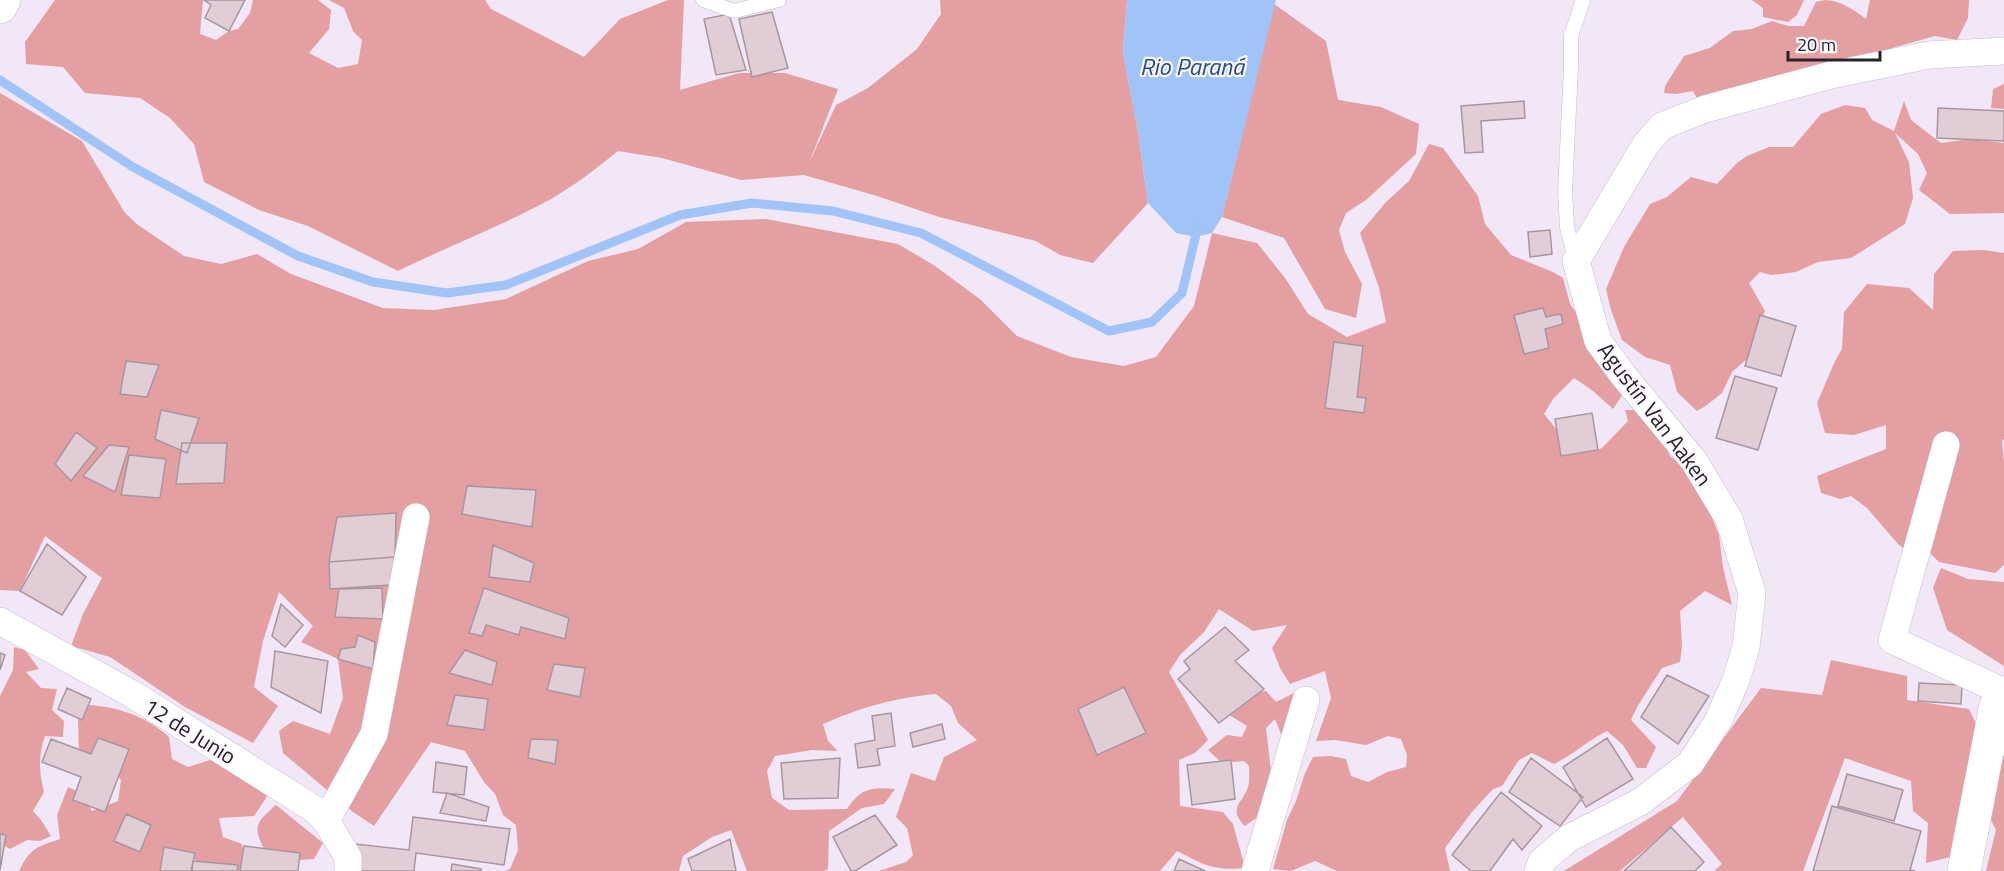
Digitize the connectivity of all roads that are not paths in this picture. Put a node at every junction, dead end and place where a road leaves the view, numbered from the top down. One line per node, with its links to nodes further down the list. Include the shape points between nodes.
1 (4, 0): 5 (street)
2 (703, 0): 3 (lane, via 734,11)
3 (779, 0)
4 (1583, 0): 7 (lane, via 1571,36 1565,191)
5 (0, 7)
6 (2004, 51): 7 (street, via 1929,55 1831,75 1705,109 1662,126 1646,144)
7 (1576, 261): 16 (street, Agustín Van Aaken, via 1599,341 1694,461 1729,519 1752,593 1746,646 1736,680 1718,721 1690,764 1640,802 1569,838 1542,861)
8 (1946, 445): 12 (street, via 1892,640)
9 (416, 518): 13 (street, via 374,734)
10 (0, 621): 13 (street, 12 de Junio, via 150,705 314,809)
11 (1306, 700): 15 (street)
12 (2001, 712): 17 (street)
13 (326, 821): 14 (street, 12 de Junio, via 348,856)
14 (348, 871)
15 (1255, 871)
16 (1538, 871)
17 (1964, 871)

